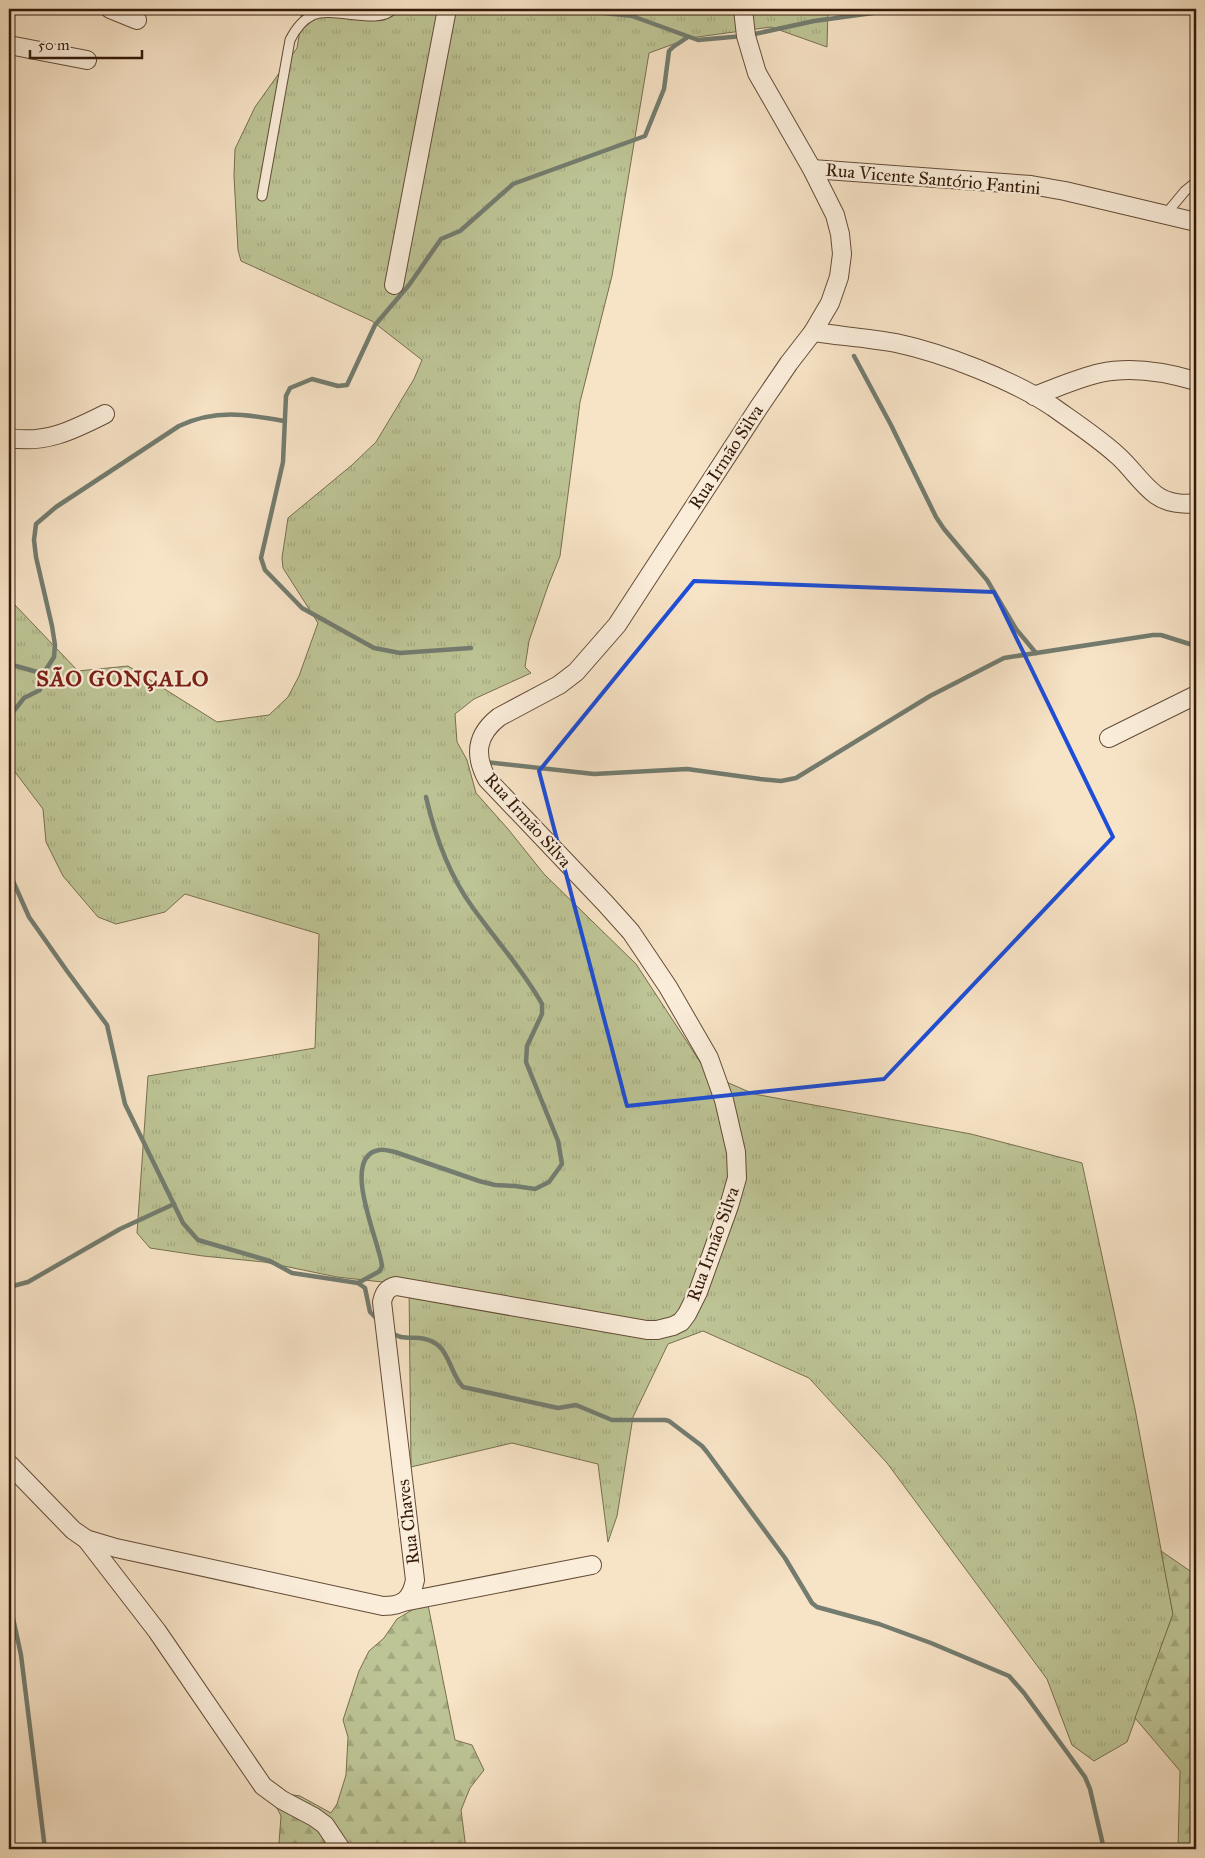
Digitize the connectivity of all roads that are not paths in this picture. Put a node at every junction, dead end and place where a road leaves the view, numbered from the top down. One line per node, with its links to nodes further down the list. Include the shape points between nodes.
1 (110, 9): 5 (street)
2 (447, 9): 13 (street)
3 (743, 9): 8 (street, Rua Vicente Santório Fantini, via 756,73)
4 (391, 10): 10 (lane, via 379,15 314,14 295,30 290,40)
5 (137, 20)
6 (9, 45): 7 (street)
7 (87, 60)
8 (812, 169): 11 (street, Rua Vicente Santório Fantini, via 1031,186); 14 (street, Rua Irmão Silva, via 835,215 842,254 840,277)
9 (1196, 182): 11 (lane)
10 (262, 196)
11 (1164, 215): 12 (street, Rua Vicente Santório Fantini)
12 (1196, 222)
13 (394, 284)
14 (813, 332): 16 (street, via 895,343 927,351); 22 (street, Rua Irmão Silva, via 788,363 617,625 576,672 491,723 485,730 478,752 487,780 631,932 668,987 717,1077 736,1152 737,1178 691,1306 681,1322)
15 (1196, 381): 16 (street, via 1146,371 1102,373)
16 (1034, 396): 19 (street, via 1118,455 1157,495)
17 (105, 414): 18 (street, via 61,435 44,439)
18 (9, 438)
19 (1195, 506)
20 (1196, 695): 21 (street)
21 (1109, 738)
22 (664, 1329): 26 (street, Rua Chaves, via 647,1330 396,1286 389,1288 382,1302 415,1580 414,1588)
23 (9, 1464): 24 (street, via 73,1530)
24 (86, 1539): 26 (street, via 383,1606); 27 (street, via 157,1631 263,1786 324,1825)
25 (592, 1565): 26 (street)
26 (403, 1602)
27 (341, 1849)

